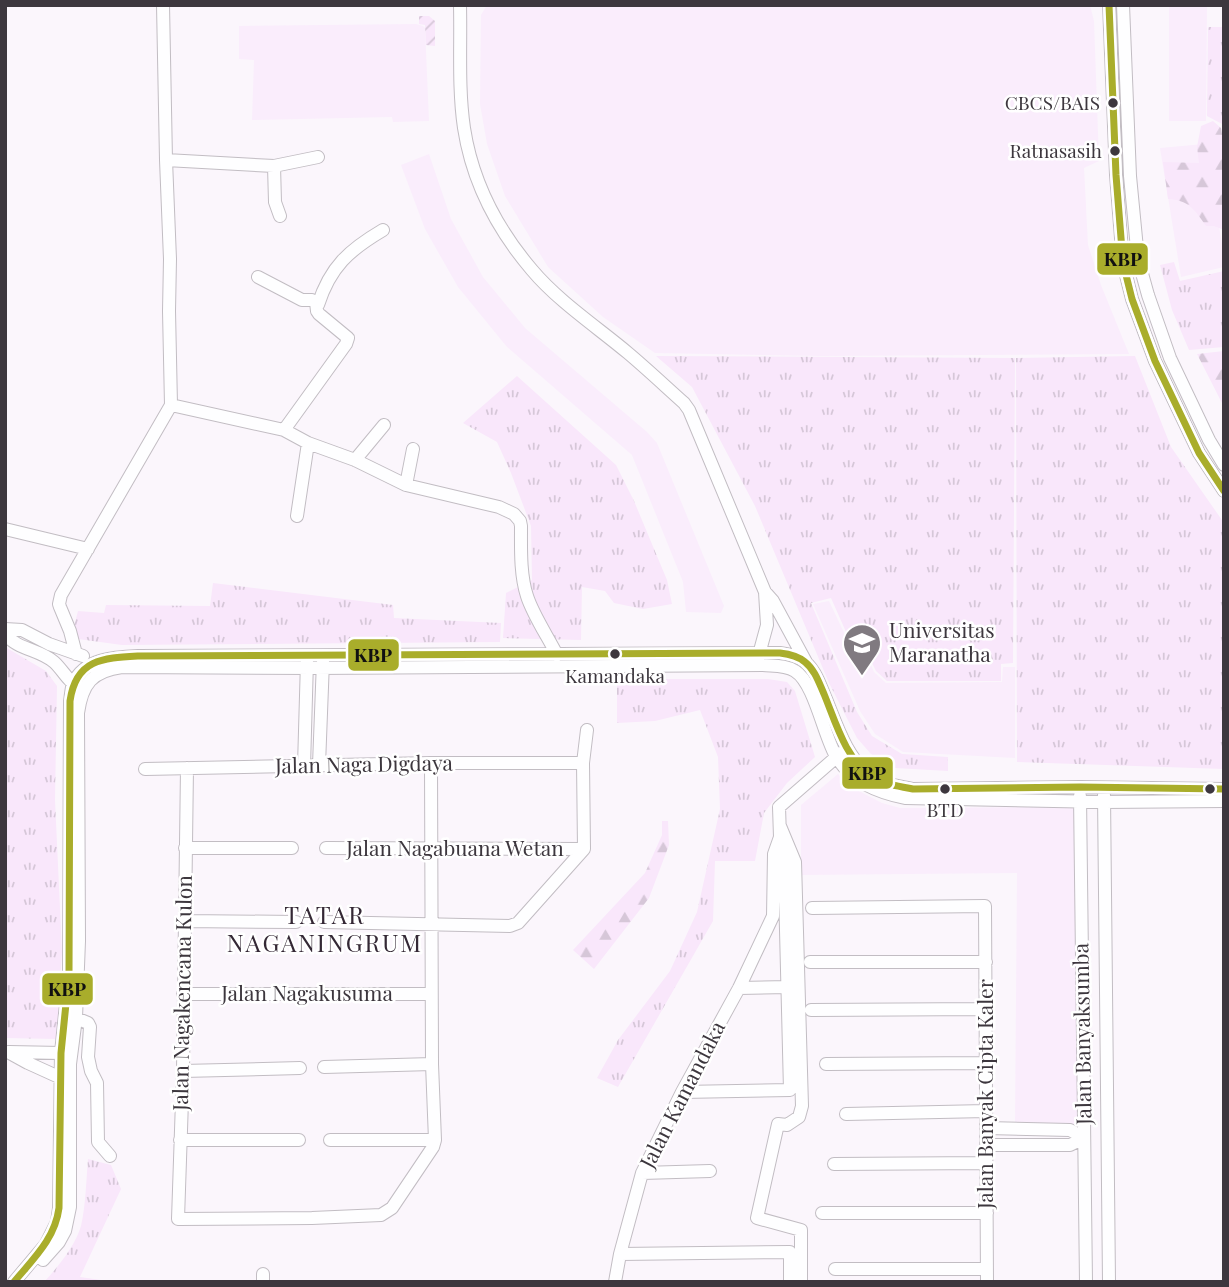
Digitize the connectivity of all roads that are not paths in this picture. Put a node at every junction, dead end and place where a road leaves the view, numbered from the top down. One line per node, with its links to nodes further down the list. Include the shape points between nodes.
1 (163, 5): 6 (street)
2 (460, 5): 24 (street, via 464,130 478,183 496,220 532,270 684,403)
3 (1109, 5): 20 (street, via 1122,263 1155,361 1199,453)
4 (1123, 5): 18 (street, via 1138,259 1170,358)
5 (318, 157): 7 (street)
6 (166, 160): 7 (street); 12 (street)
7 (274, 166): 8 (street)
8 (280, 216)
9 (383, 230): 11 (street, via 337,265)
10 (258, 277): 11 (street)
11 (318, 305): 14 (street, via 319,314 348,340)
12 (171, 405): 14 (street); 23 (street)
13 (384, 425): 17 (street)
14 (284, 430): 15 (street)
15 (309, 443): 17 (street); 21 (street)
16 (413, 449): 19 (street)
17 (355, 460): 19 (street)
18 (1224, 465)
19 (406, 485): 27 (street, via 514,514 520,521 527,595)
20 (1224, 491)
21 (297, 516)
22 (5, 529): 23 (street)
23 (88, 549): 26 (street, via 65,585 59,604)
24 (765, 592): 28 (street, via 767,625); 32 (street)
25 (5, 631): 26 (street, via 22,630); 34 (street, via 13,642 55,663)
26 (76, 654): 29 (street)
27 (557, 655): 28 (street); 31 (street)
28 (757, 659): 31 (street); 32 (street, via 789,654); 36 (street, via 803,678)
29 (102, 660): 30 (street, via 139,656); 33 (street); 34 (street, via 85,669)
30 (307, 661): 31 (street); 33 (street); 40 (street)
31 (323, 661): 39 (street)
32 (809, 666): 36 (street)
33 (113, 668): 34 (street)
34 (79, 686): 70 (street); 72 (street, via 71,701 69,974)
35 (587, 730): 38 (street)
36 (842, 752): 43 (street, via 873,777 913,789); 46 (street, via 851,773 864,784 905,798); 49 (street, Jalan Kamandaka, via 779,807)
37 (431, 763): 38 (street, Jalan Naga Digdaya); 39 (street, Jalan Naga Digdaya); 53 (street)
38 (583, 763): 54 (street)
39 (319, 765): 40 (street, Jalan Naga Digdaya)
40 (304, 766): 41 (street, Jalan Naga Digdaya)
41 (187, 768): 42 (street, Jalan Naga Digdaya); 50 (street, Jalan Nagakencana Kulon)
42 (145, 769)
43 (1080, 787): 44 (street); 46 (street, Jalan Banyaksumba)
44 (1104, 787): 45 (street); 48 (street, Jalan Banyaksumba)
45 (1224, 789)
46 (1080, 801): 48 (street); 84 (street, Jalan Banyaksumba)
47 (1224, 801): 48 (street)
48 (1104, 802): 106 (street, Jalan Banyaksumba)
49 (780, 832): 55 (street, Jalan Kamandaka); 57 (street, Jalan Kamandaka, via 774,854); 104 (street, via 795,862 802,1106 799,1117 788,1125 778,1124 757,1218 801,1230)
50 (185, 848): 51 (street); 58 (street, Jalan Nagakencana Kulon)
51 (292, 848)
52 (326, 848): 53 (street, Jalan Nagabuana Wetan)
53 (431, 849): 54 (street, Jalan Nagabuana Wetan); 61 (street)
54 (584, 849): 61 (street, via 518,923)
55 (785, 890): 57 (street, Jalan Kamandaka); 64 (street)
56 (813, 908): 63 (street, Jalan Banyak Cipta Kaler, via 985,906)
57 (773, 916): 65 (street, Jalan Kamandaka)
58 (184, 921): 59 (street); 66 (street, Jalan Nagakencana Kulon)
59 (296, 922)
60 (324, 922): 61 (street)
61 (431, 923): 67 (street)
62 (810, 962): 63 (street)
63 (986, 962): 68 (street, Jalan Banyak Cipta Kaler)
64 (788, 987): 65 (street); 80 (street, via 790,1090)
65 (739, 988): 80 (street, Jalan Kamandaka)
66 (183, 994): 67 (street, Jalan Nagakusuma); 78 (street, Jalan Nagakencana Kulon)
67 (432, 994): 74 (street)
68 (986, 1009): 69 (street); 73 (street, Jalan Banyak Cipta Kaler)
69 (811, 1010)
70 (76, 1018): 90 (street, via 90,1027 88,1057 97,1083 98,1142); 101 (street, via 70,1064 69,1217 59,1242)
71 (7, 1052): 72 (street); 79 (street)
72 (61, 1052): 79 (street)
73 (986, 1063): 75 (street); 81 (street, Jalan Banyak Cipta Kaler)
74 (432, 1064): 76 (street); 88 (street)
75 (826, 1064)
76 (324, 1067)
77 (300, 1068): 78 (street)
78 (183, 1071): 85 (street, Jalan Nagakencana Kulon)
79 (61, 1078): 100 (street, via 57,1222 46,1244)
80 (682, 1092): 94 (street, Jalan Kamandaka)
81 (986, 1111): 82 (street); 83 (street, Jalan Banyak Cipta Kaler)
82 (846, 1114)
83 (986, 1128): 84 (street, via 1070,1130); 89 (street, Jalan Banyak Cipta Kaler)
84 (1084, 1138): 89 (street, via 1070,1145); 105 (street, Jalan Banyaksumba)
85 (180, 1140): 86 (street); 88 (street, Jalan Nagakencana Kulon, via 178,1219 381,1215 392,1208)
86 (299, 1140)
87 (330, 1140): 88 (street)
88 (435, 1140)
89 (986, 1145): 91 (street, Jalan Banyak Cipta Kaler)
90 (110, 1156)
91 (987, 1163): 92 (street); 96 (street, Jalan Banyak Cipta Kaler)
92 (834, 1164)
93 (710, 1171): 94 (street)
94 (642, 1172): 97 (street, Jalan Kamandaka)
95 (822, 1213): 96 (street)
96 (987, 1213): 99 (street, Jalan Banyak Cipta Kaler)
97 (620, 1254): 102 (street, Jalan Kamandaka); 103 (street, via 790,1252)
98 (835, 1269): 99 (street)
99 (987, 1275)
100 (14, 1282)
101 (25, 1282)
102 (615, 1282)
103 (790, 1282)
104 (801, 1282)
105 (1086, 1282)
106 (1109, 1282)

